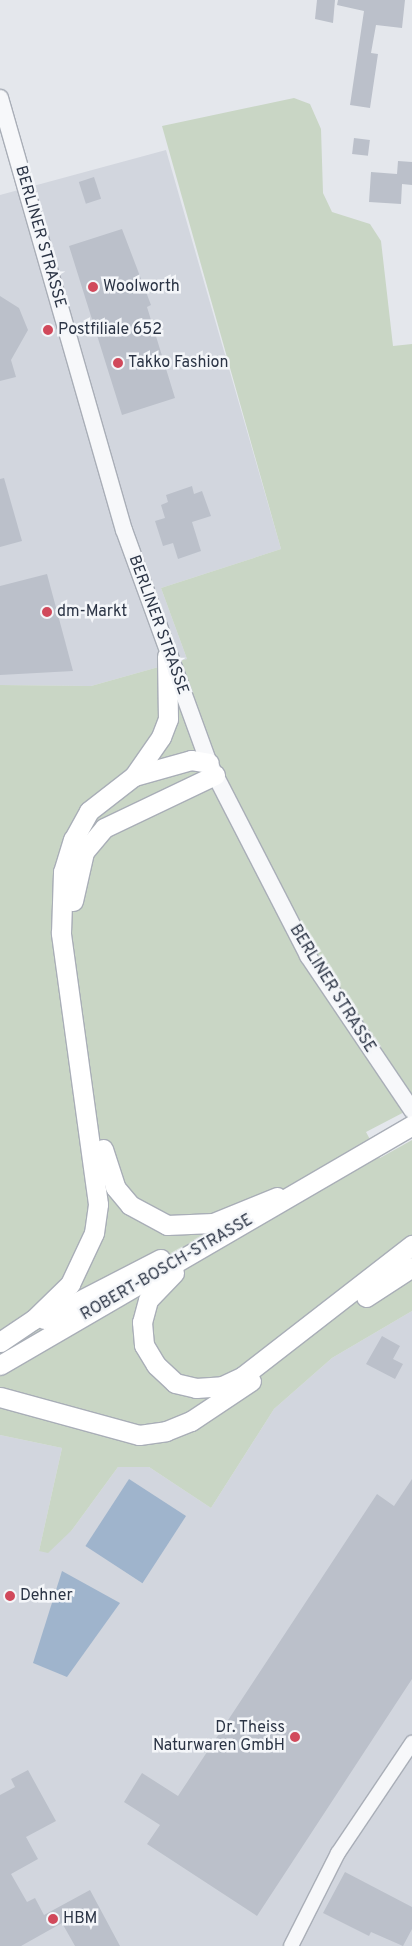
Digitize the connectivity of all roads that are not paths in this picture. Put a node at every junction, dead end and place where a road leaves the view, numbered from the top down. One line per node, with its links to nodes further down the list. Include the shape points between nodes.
1 (0, 98): 2 (street, BERLINER STRASSE, via 124,530)
2 (168, 656): 3 (street, BERLINER STRASSE); 4 (main road, via 168,719 161,737)
3 (212, 769): 4 (main road, via 184,761); 5 (street, BERLINER STRASSE, via 308,956); 7 (main road, via 104,828 84,852 76,874 72,928)
4 (134, 776): 7 (main road, via 90,811 63,872 61,933)
5 (412, 1110)
6 (412, 1125): 9 (main road, ROBERT-BOSCH-STRASSE)
7 (98, 1147): 8 (main road)
8 (102, 1169): 10 (main road, via 130,1204 167,1225 213,1223); 14 (main road, via 98,1204 84,1260 55,1300)
9 (334, 1169): 10 (main road, ROBERT-BOSCH-STRASSE); 11 (main road, ROBERT-BOSCH-STRASSE)
10 (277, 1197): 14 (main road, ROBERT-BOSCH-STRASSE)
11 (217, 1240): 12 (main road, via 160,1284 142,1322 144,1345 156,1366 174,1383 196,1388 222,1386 243,1376); 15 (main road, ROBERT-BOSCH-STRASSE)
12 (412, 1245)
13 (412, 1267): 16 (main road, via 226,1400 166,1431 138,1435)
14 (0, 1342)
15 (0, 1365)
16 (0, 1397)
17 (412, 1743): 18 (street, via 338,1853)
18 (291, 1946)

